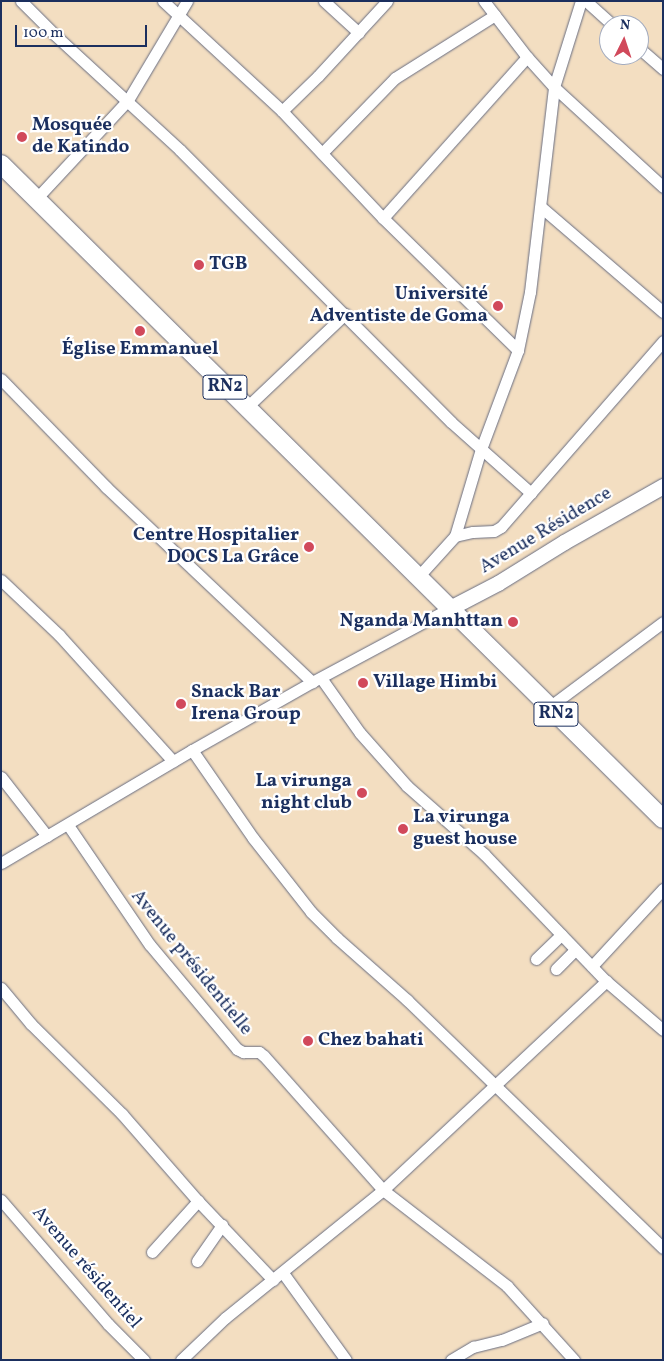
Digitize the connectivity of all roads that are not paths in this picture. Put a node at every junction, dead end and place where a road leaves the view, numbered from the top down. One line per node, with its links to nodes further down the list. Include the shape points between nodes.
1 (21, 1): 17 (street)
2 (163, 1): 11 (street)
3 (187, 1): 11 (street)
4 (324, 1): 12 (street)
5 (387, 1): 12 (street)
6 (484, 1): 9 (street)
7 (581, 1): 16 (street)
8 (586, 1): 10 (street)
9 (495, 15): 13 (street); 19 (street, via 395,78)
10 (602, 15)
11 (178, 16): 17 (street); 18 (street)
12 (359, 33): 18 (street)
13 (527, 57): 16 (street); 24 (street)
14 (649, 57): 15 (street)
15 (663, 70)
16 (554, 88): 21 (street); 23 (street)
17 (128, 100): 22 (street); 26 (street)
18 (282, 111): 19 (street)
19 (322, 153): 24 (street)
20 (1, 164): 22 (highway, RN2)
21 (663, 187)
22 (35, 200): 30 (highway, RN2, via 222,385)
23 (541, 207): 25 (street); 28 (street, via 530,292)
24 (382, 218): 28 (street)
25 (663, 312)
26 (344, 314): 30 (street); 31 (street)
27 (663, 341): 33 (street)
28 (518, 350): 31 (street)
29 (1, 379): 39 (street, via 106,487)
30 (248, 406): 35 (highway, RN2)
31 (480, 449): 33 (street); 34 (street)
32 (663, 486): 37 (main road, Avenue Résidence, via 498,584)
33 (531, 493): 34 (street, via 494,531)
34 (455, 536): 35 (street)
35 (417, 578): 37 (highway, RN2)
36 (1, 580): 42 (street, via 59,635)
37 (448, 609): 39 (street); 40 (highway, RN2)
38 (661, 627): 40 (street)
39 (316, 680): 41 (street); 49 (street, via 407,786 484,854)
40 (549, 706): 44 (highway, RN2)
41 (192, 750): 42 (street); 57 (street, via 253,838 311,912)
42 (173, 761): 45 (street)
43 (1, 777): 46 (street)
44 (663, 819)
45 (68, 825): 46 (street); 58 (street, Avenue présidentielle, via 150,945 222,1032 239,1051 258,1052 264,1056)
46 (47, 836): 47 (street)
47 (1, 863)
48 (663, 889): 52 (street)
49 (561, 935): 50 (street); 51 (street)
50 (575, 950): 52 (street); 53 (street)
51 (536, 959)
52 (592, 966): 54 (street)
53 (556, 969)
54 (606, 980): 56 (street); 57 (street)
55 (1, 988): 60 (street, via 30,1024 122,1114)
56 (663, 1030)
57 (494, 1086): 58 (street); 62 (street)
58 (383, 1190): 65 (street); 67 (street, Avenue présidentielle, via 507,1286)
59 (1, 1200): 68 (street, Avenue résidentiel, via 108,1324)
60 (198, 1201): 61 (street); 63 (street)
61 (222, 1225): 64 (street); 66 (street)
62 (663, 1248)
63 (152, 1252)
64 (197, 1261)
65 (283, 1273): 66 (street); 70 (street)
66 (273, 1280): 69 (street, via 225,1318)
67 (543, 1323): 71 (street, via 502,1340 473,1347); 72 (street, Avenue présidentielle)
68 (144, 1360)
69 (181, 1360)
70 (346, 1360)
71 (451, 1360)
72 (574, 1360)

